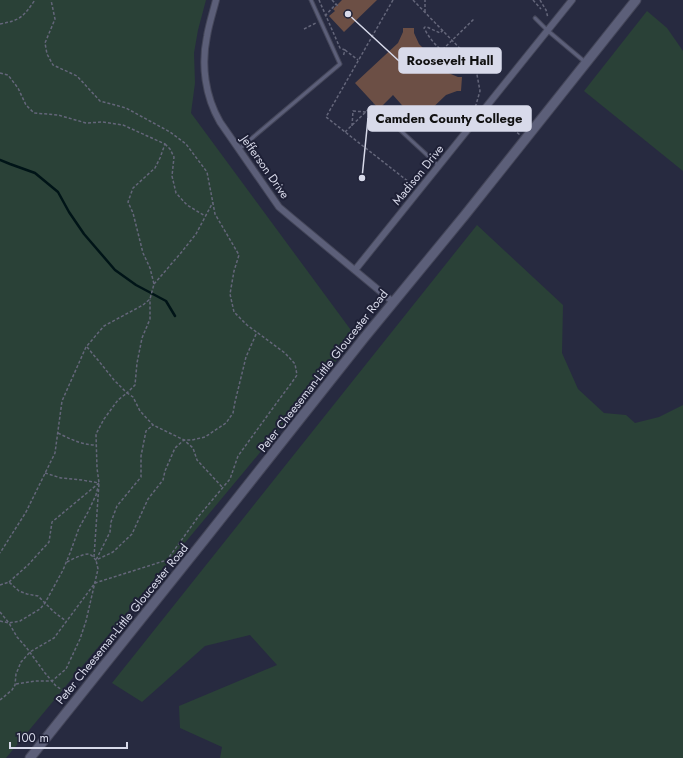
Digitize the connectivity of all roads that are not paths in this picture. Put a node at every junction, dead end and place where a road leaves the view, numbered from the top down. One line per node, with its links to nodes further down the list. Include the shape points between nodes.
1 (216, 0): 9 (street, Jefferson Drive, via 205,45 206,83 215,114)
2 (311, 0): 9 (lane, via 340,64)
3 (572, 0): 6 (street, Madison Drive)
4 (636, 0): 7 (street, Peter Cheeseman-Little Gloucester Road)
5 (535, 18): 6 (lane)
6 (547, 30): 7 (lane); 10 (street, Madison Drive)
7 (586, 63): 12 (street, Peter Cheeseman-Little Gloucester Road)
8 (400, 130): 10 (lane)
9 (239, 149): 11 (street, Jefferson Drive, via 279,207)
10 (439, 166): 11 (street, Madison Drive)
11 (356, 270): 12 (street, Jefferson Drive)
12 (393, 302): 13 (street, Peter Cheeseman-Little Gloucester Road)
13 (30, 758)

